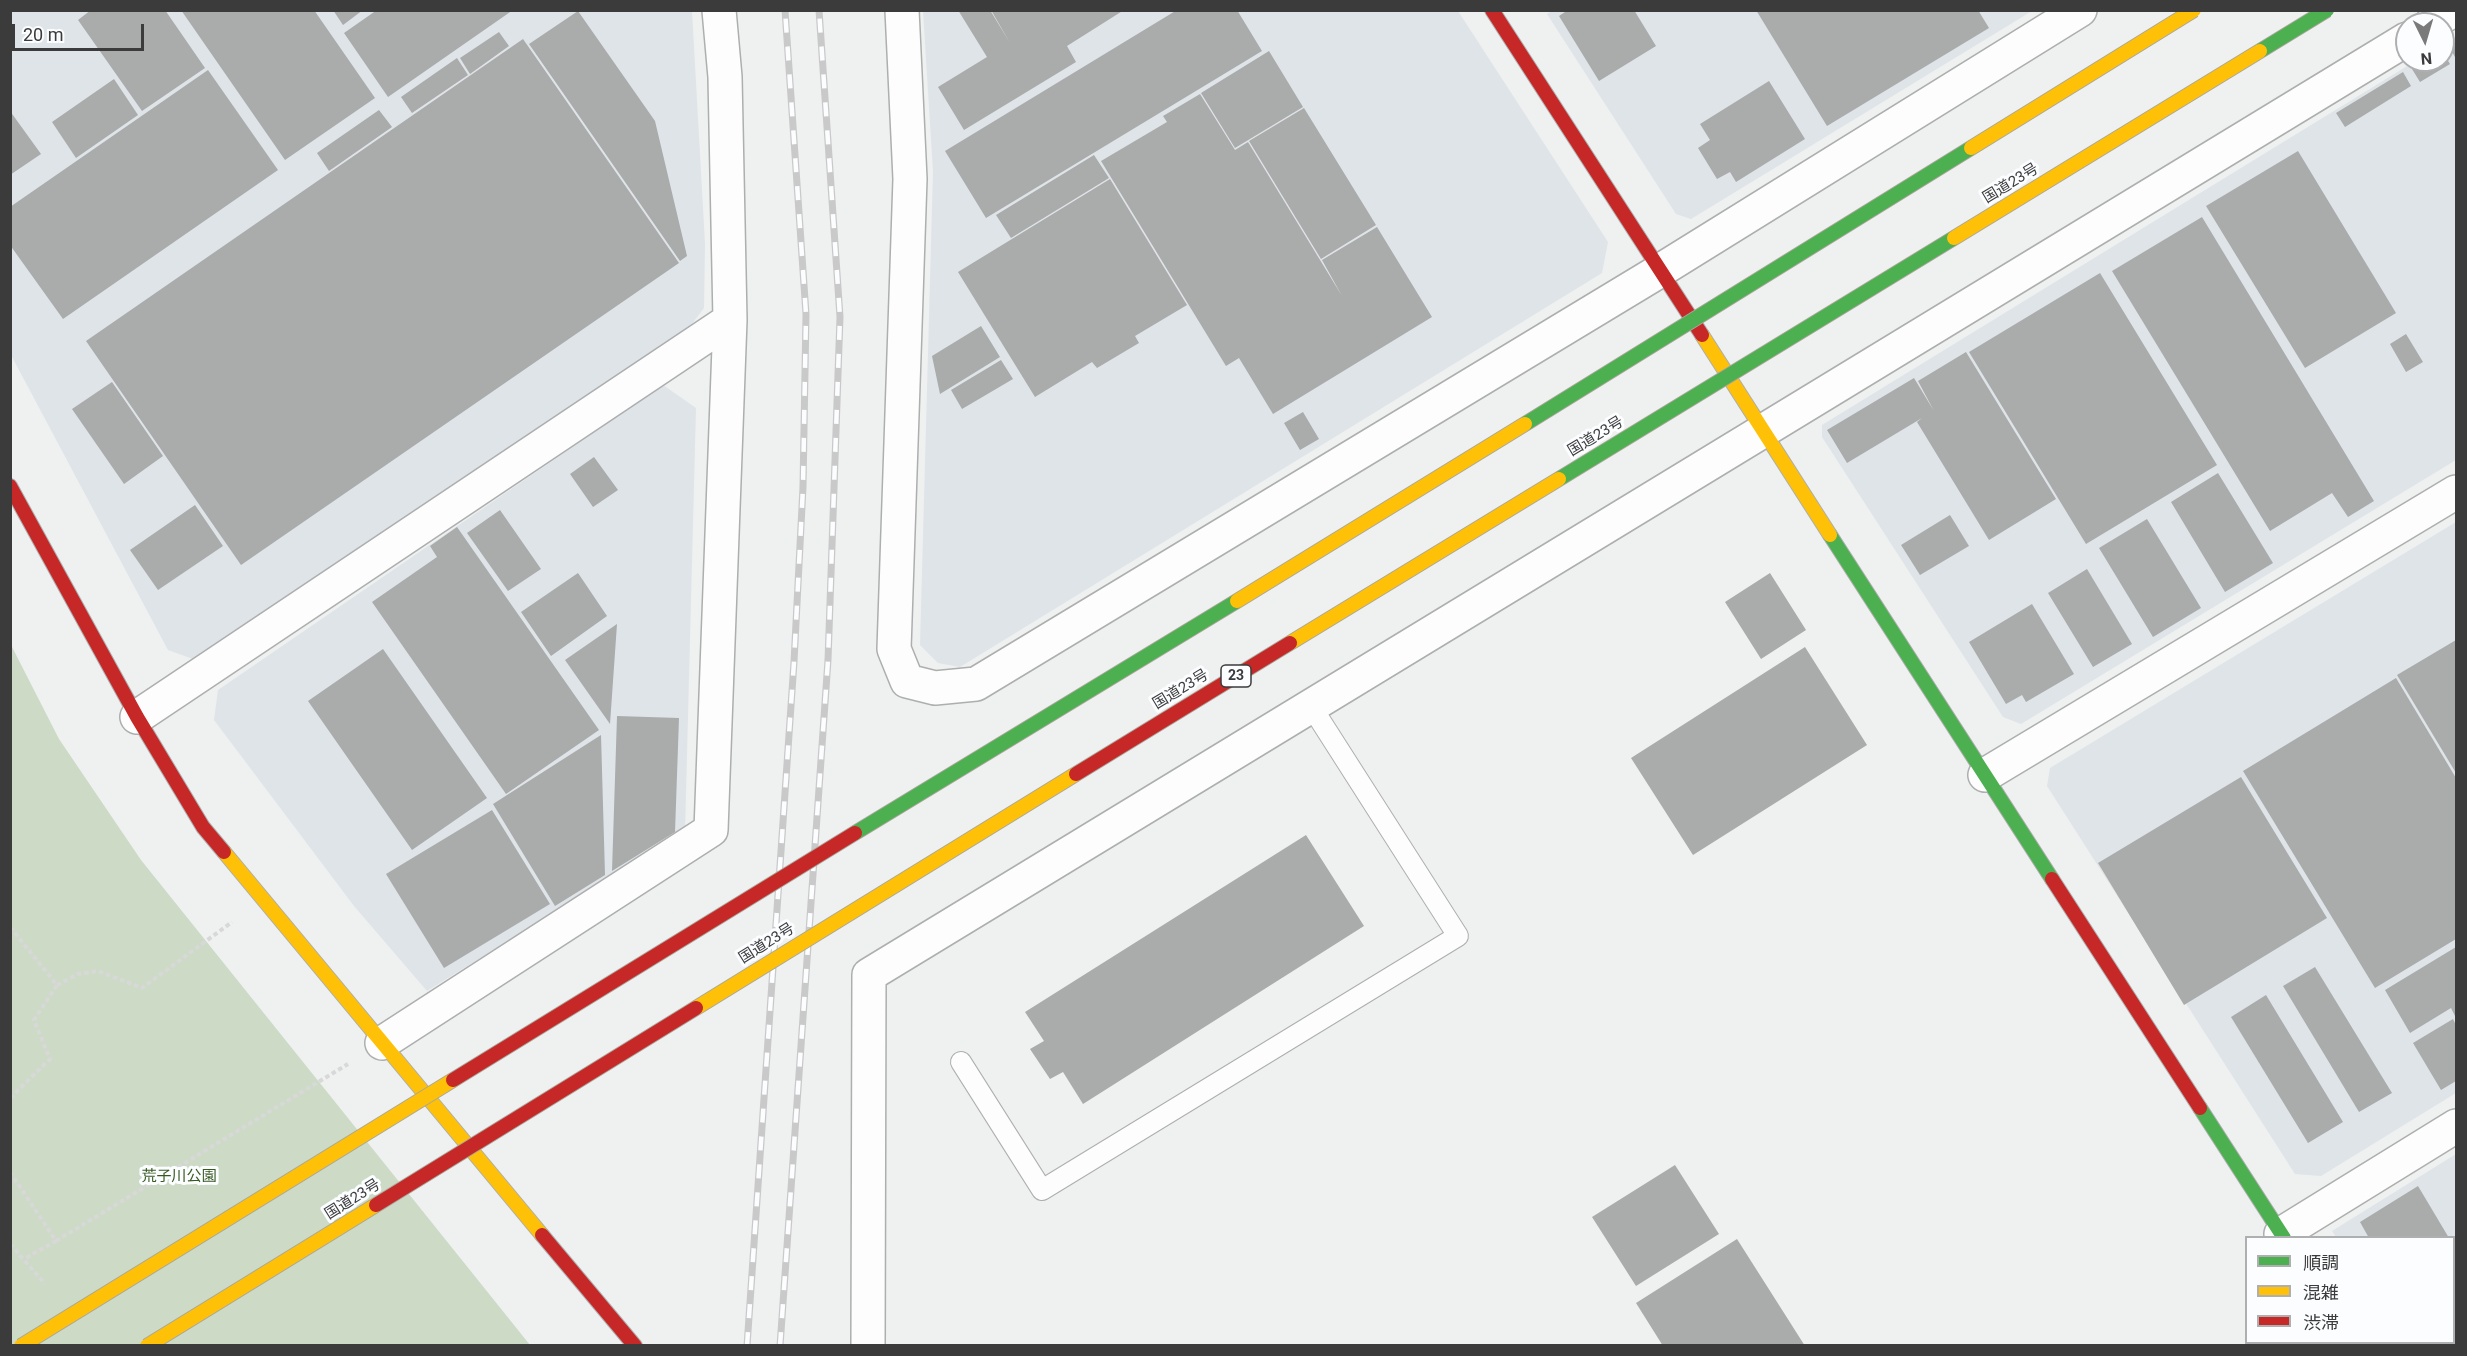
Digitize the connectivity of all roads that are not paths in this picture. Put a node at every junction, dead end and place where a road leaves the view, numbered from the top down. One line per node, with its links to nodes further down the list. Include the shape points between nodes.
1 (719, 10): 9 (street, via 725,77)
2 (902, 10): 8 (street, via 909,179 894,650 907,681 935,688 976,684)
3 (1492, 10): 8 (main road)
4 (2080, 10): 8 (street)
5 (2194, 10): 20 (main road, bridge, via 1286,572)
6 (2327, 10): 21 (main road, 国道23号 / 23, bridge)
7 (2395, 46): 10 (street)
8 (1660, 270): 10 (main road)
9 (730, 320): 14 (street); 16 (street, via 711,830)
10 (1763, 431): 13 (street); 15 (main road)
11 (10, 486): 14 (main road)
12 (2457, 492): 15 (street)
13 (1311, 706): 17 (lane, via 1458,936 1042,1191); 23 (street, via 869,975)
14 (137, 717): 16 (main road, via 203,827)
15 (1985, 776): 19 (main road)
16 (382, 1043): 22 (main road)
17 (961, 1062)
18 (2457, 1126): 19 (street)
19 (2282, 1236)
20 (21, 1346)
21 (147, 1346)
22 (635, 1346)
23 (868, 1346)

